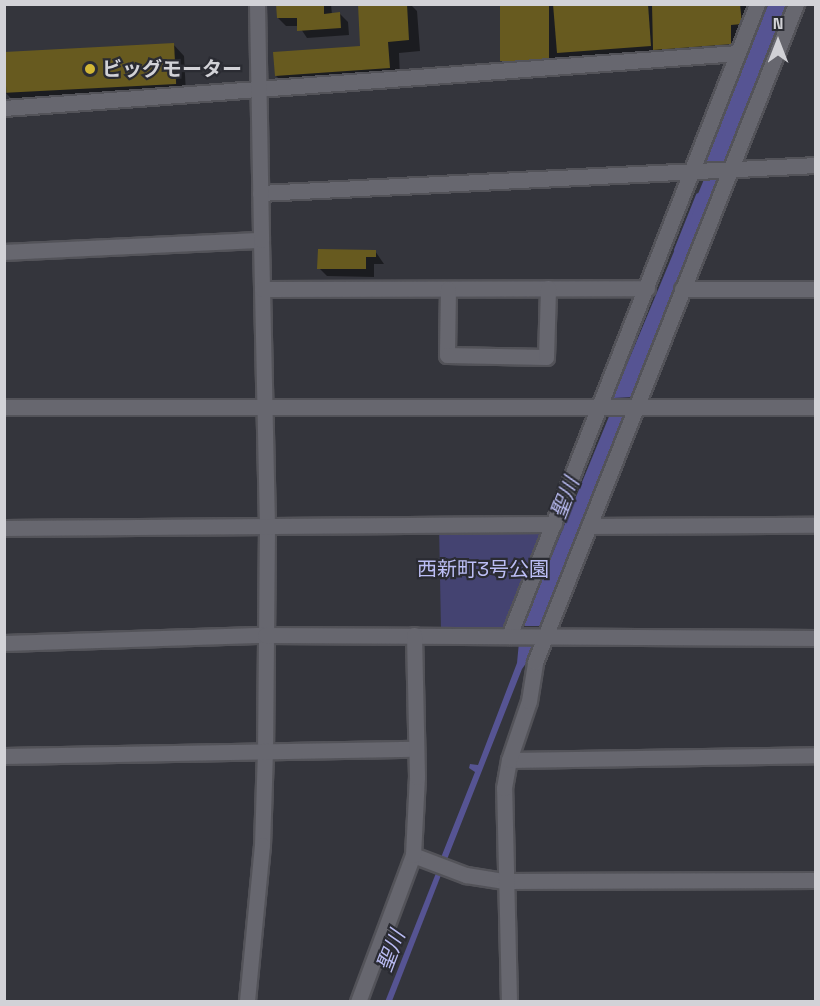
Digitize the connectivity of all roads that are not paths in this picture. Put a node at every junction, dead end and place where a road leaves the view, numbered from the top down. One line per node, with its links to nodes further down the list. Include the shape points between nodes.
1 (257, 4): 5 (street)
2 (757, 4): 4 (street)
3 (795, 4): 8 (street)
4 (737, 53): 5 (street); 9 (street)
5 (258, 89): 6 (street); 10 (street)
6 (4, 108)
7 (816, 165): 8 (street)
8 (726, 170): 9 (street); 17 (street)
9 (695, 172): 10 (street); 14 (street)
10 (260, 193): 11 (street)
11 (261, 240): 12 (street); 15 (street)
12 (4, 252)
13 (548, 288): 14 (street); 16 (street); 16 (street, via 546,357 447,355)
14 (647, 288): 22 (street)
15 (262, 289): 16 (street); 19 (street)
16 (448, 289)
17 (682, 289): 18 (street); 23 (street)
18 (816, 289)
19 (264, 405): 20 (street); 22 (street); 26 (street)
20 (4, 407)
21 (816, 407): 23 (street)
22 (604, 408): 23 (street); 24 (street)
23 (633, 408): 27 (street)
24 (554, 525): 26 (street); 32 (street)
25 (816, 525): 27 (street)
26 (267, 526): 28 (street); 31 (street)
27 (589, 526): 30 (street)
28 (4, 528)
29 (414, 635): 31 (street); 32 (street); 35 (street)
30 (543, 635): 32 (street); 33 (street); 39 (street, via 529,701)
31 (265, 636): 34 (street); 36 (street)
32 (515, 636)
33 (816, 638)
34 (4, 643)
35 (415, 749): 36 (street); 40 (street)
36 (265, 750): 38 (street); 43 (street, via 262,845)
37 (816, 755): 39 (street)
38 (4, 756)
39 (508, 760): 42 (street, via 504,788)
40 (419, 858): 42 (street, via 459,873); 44 (street)
41 (816, 880): 42 (street)
42 (505, 881): 45 (street)
43 (247, 1002)
44 (358, 1002)
45 (509, 1002)

